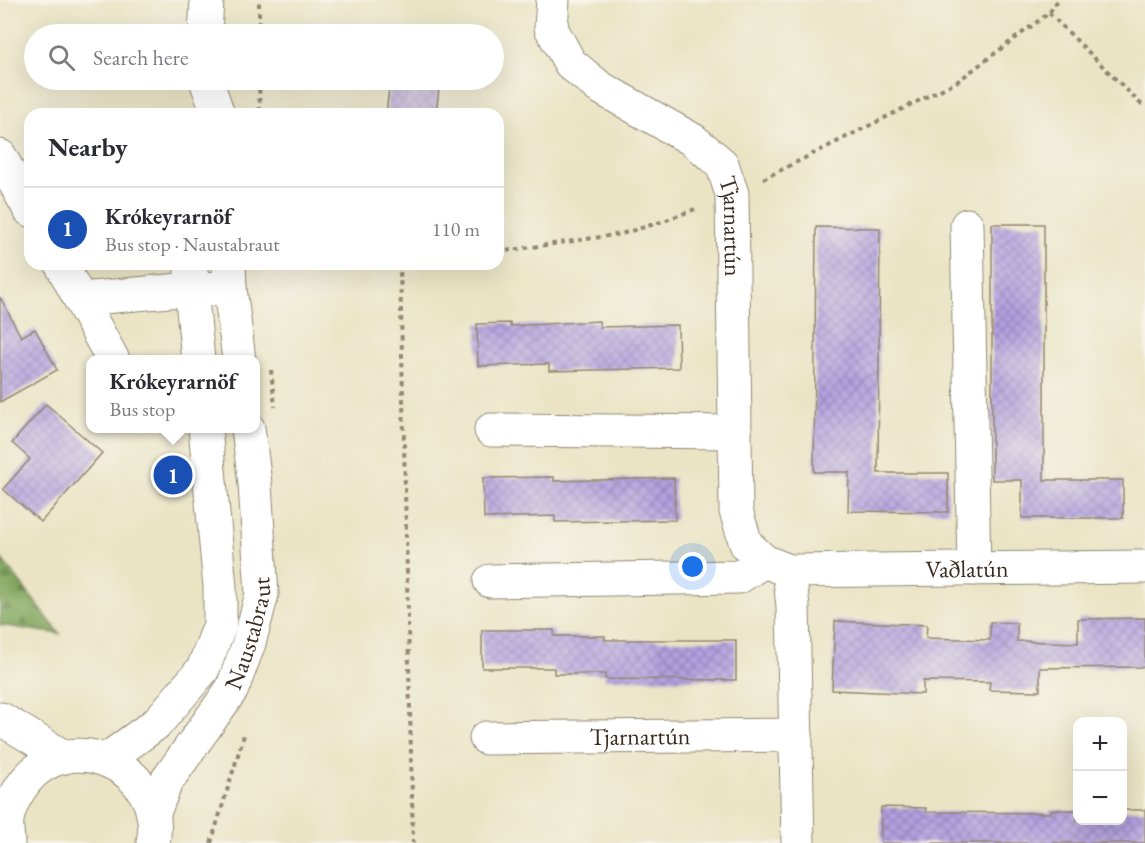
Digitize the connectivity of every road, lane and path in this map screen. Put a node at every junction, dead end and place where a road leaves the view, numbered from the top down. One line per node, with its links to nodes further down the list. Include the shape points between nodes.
1 (207, 0): 6 (street)
2 (259, 0): 7 (path)
3 (553, 0): 16 (street, Tjarnartún, via 551,28 570,63 599,87 693,140 722,164)
4 (1058, 0): 5 (path)
5 (1049, 13): 14 (path); 16 (path, via 958,81)
6 (206, 24)
7 (259, 24)
8 (201, 90): 11 (street)
9 (209, 90): 12 (street)
10 (259, 90): 13 (path)
11 (194, 108)
12 (216, 108)
13 (260, 108)
14 (1145, 108)
15 (0, 156): 17 (street)
16 (732, 194): 19 (path, via 621,234); 29 (street, Tjarnartún)
17 (24, 199)
18 (967, 225): 34 (street)
19 (504, 251)
20 (64, 270): 24 (street)
21 (399, 270): 44 (path)
22 (230, 276): 23 (street); 27 (street)
23 (191, 277): 24 (street); 26 (street)
24 (81, 299): 25 (street)
25 (110, 355)
26 (198, 355)
27 (238, 355)
28 (491, 430): 29 (street)
29 (735, 432): 32 (street, Tjarnartún, via 736,511 746,544)
30 (205, 433): 40 (street, Naustabraut, via 220,625 203,669 157,723)
31 (249, 433): 42 (street, Naustabraut, via 262,594 232,689 166,782)
32 (776, 566): 34 (street, Vaðlatún); 35 (street, via 739,578); 37 (street, via 793,606)
33 (1145, 567): 34 (street, Vaðlatún)
34 (974, 569)
35 (490, 581)
36 (1, 718): 39 (street); 41 (street)
37 (796, 735): 38 (street, Tjarnartún); 45 (street)
38 (486, 738)
39 (64, 757): 40 (street); 41 (street, via 44,764)
40 (106, 759): 42 (street, via 128,772 144,791)
41 (28, 777): 43 (street, via 14,797 7,820)
42 (153, 829)
43 (8, 843)
44 (413, 843)
45 (798, 843)

